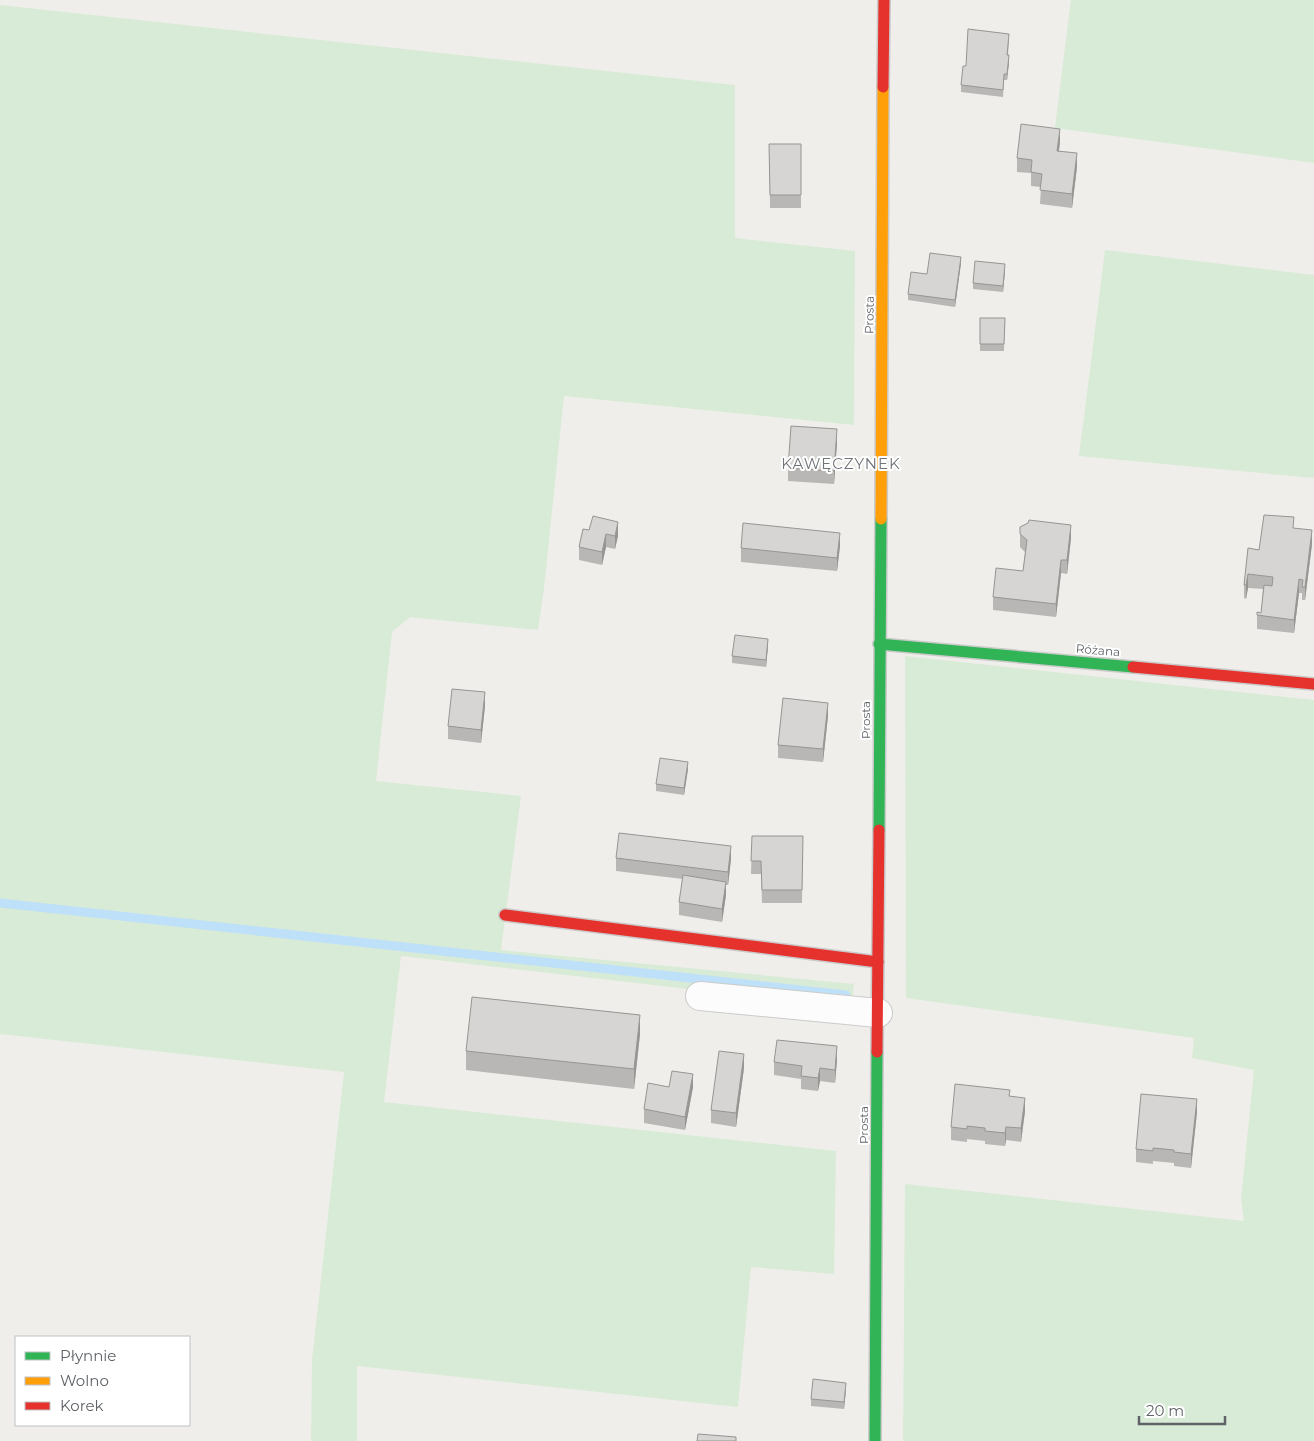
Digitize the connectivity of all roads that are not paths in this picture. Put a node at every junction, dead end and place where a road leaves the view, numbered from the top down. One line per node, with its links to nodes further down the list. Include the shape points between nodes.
1 (884, 0): 2 (street, Prosta)
2 (879, 644): 3 (street, Różana); 5 (street, Prosta)
3 (1314, 684)
4 (505, 915): 5 (street)
5 (878, 962): 7 (street, Prosta)
6 (700, 996): 7 (street)
7 (878, 1013): 8 (street, Prosta)
8 (875, 1441)

